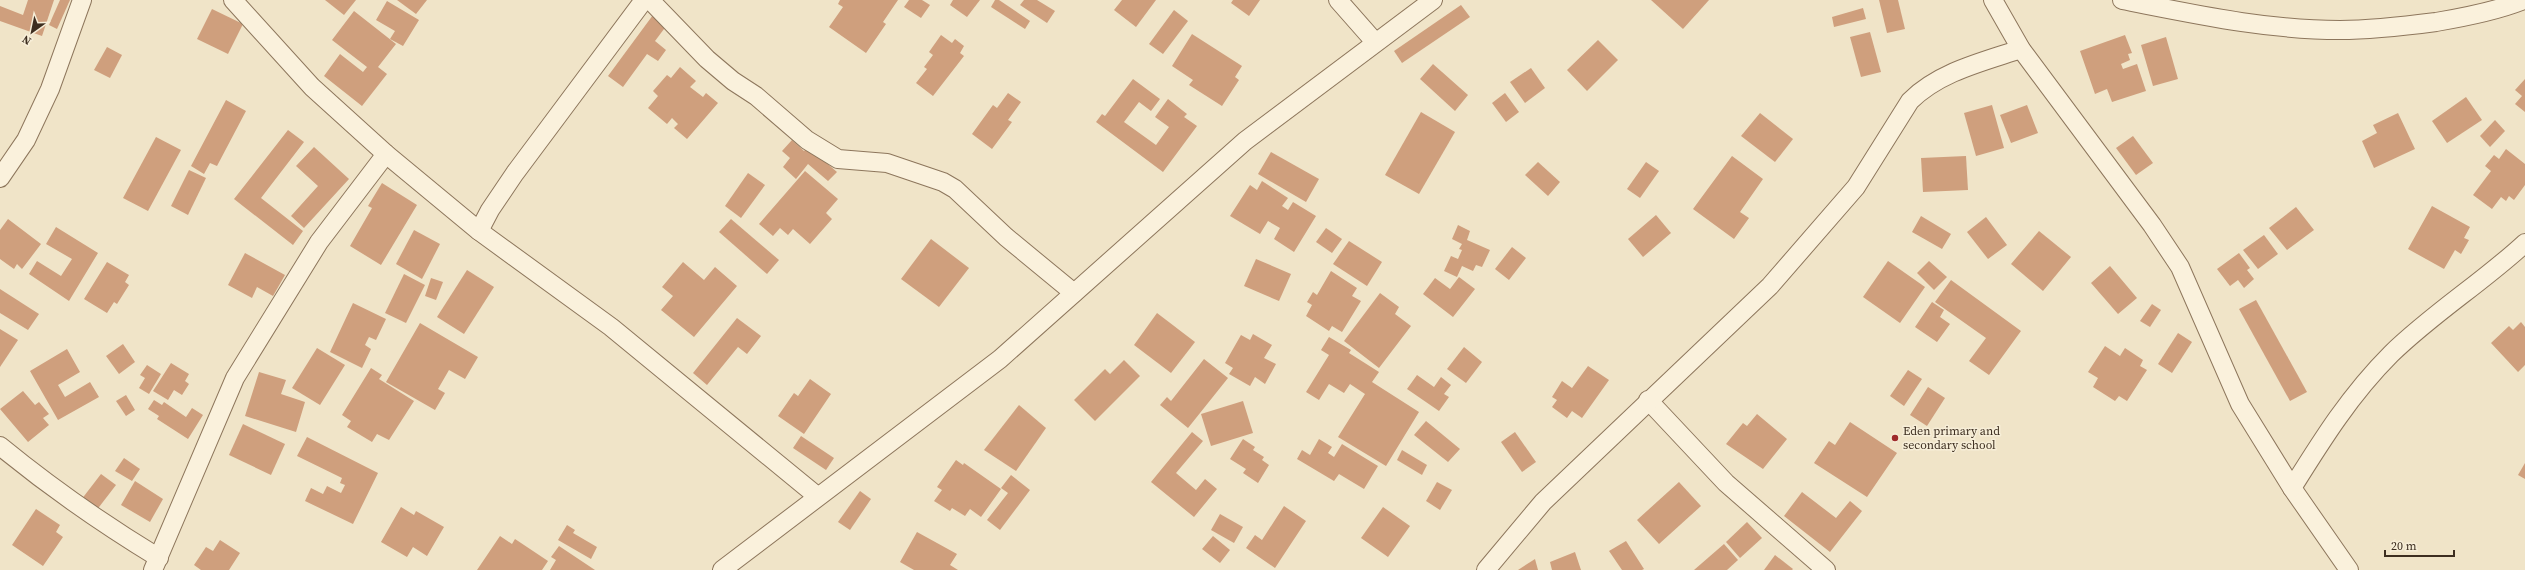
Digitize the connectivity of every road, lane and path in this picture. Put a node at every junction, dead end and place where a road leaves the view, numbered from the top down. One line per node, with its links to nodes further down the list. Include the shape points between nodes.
1 (82, 0): 13 (street, via 50,89 26,140)
2 (233, 0): 12 (street, via 312,87)
3 (644, 0): 14 (street, via 515,173)
4 (650, 0): 16 (street, via 707,59 756,96 807,140 838,159 887,163 907,168 955,189 1006,237)
5 (1338, 0): 10 (street)
6 (1433, 0): 10 (street)
7 (1993, 0): 11 (street)
8 (2122, 0): 9 (street, via 2214,18 2340,30 2404,26 2469,17)
9 (2524, 0)
10 (1376, 42): 16 (street, via 1245,141)
11 (2021, 49): 17 (street, via 1948,75 1921,90 1900,115 1856,187 1770,286); 19 (street, via 2152,225 2180,267 2240,404)
12 (386, 154): 14 (street); 21 (street, via 319,242 235,378)
13 (0, 178)
14 (479, 231): 20 (street, via 611,327)
15 (2525, 243): 19 (street, via 2412,335 2374,372 2339,414)
16 (1074, 293): 20 (street, via 1000,358)
17 (1648, 400): 23 (street, via 1544,502); 24 (street, via 1726,483)
18 (0, 446): 21 (street, via 35,475)
19 (2292, 488): 25 (street)
20 (818, 496): 22 (street)
21 (156, 564)
22 (722, 570)
23 (1486, 570)
24 (1826, 570)
25 (2349, 570)

